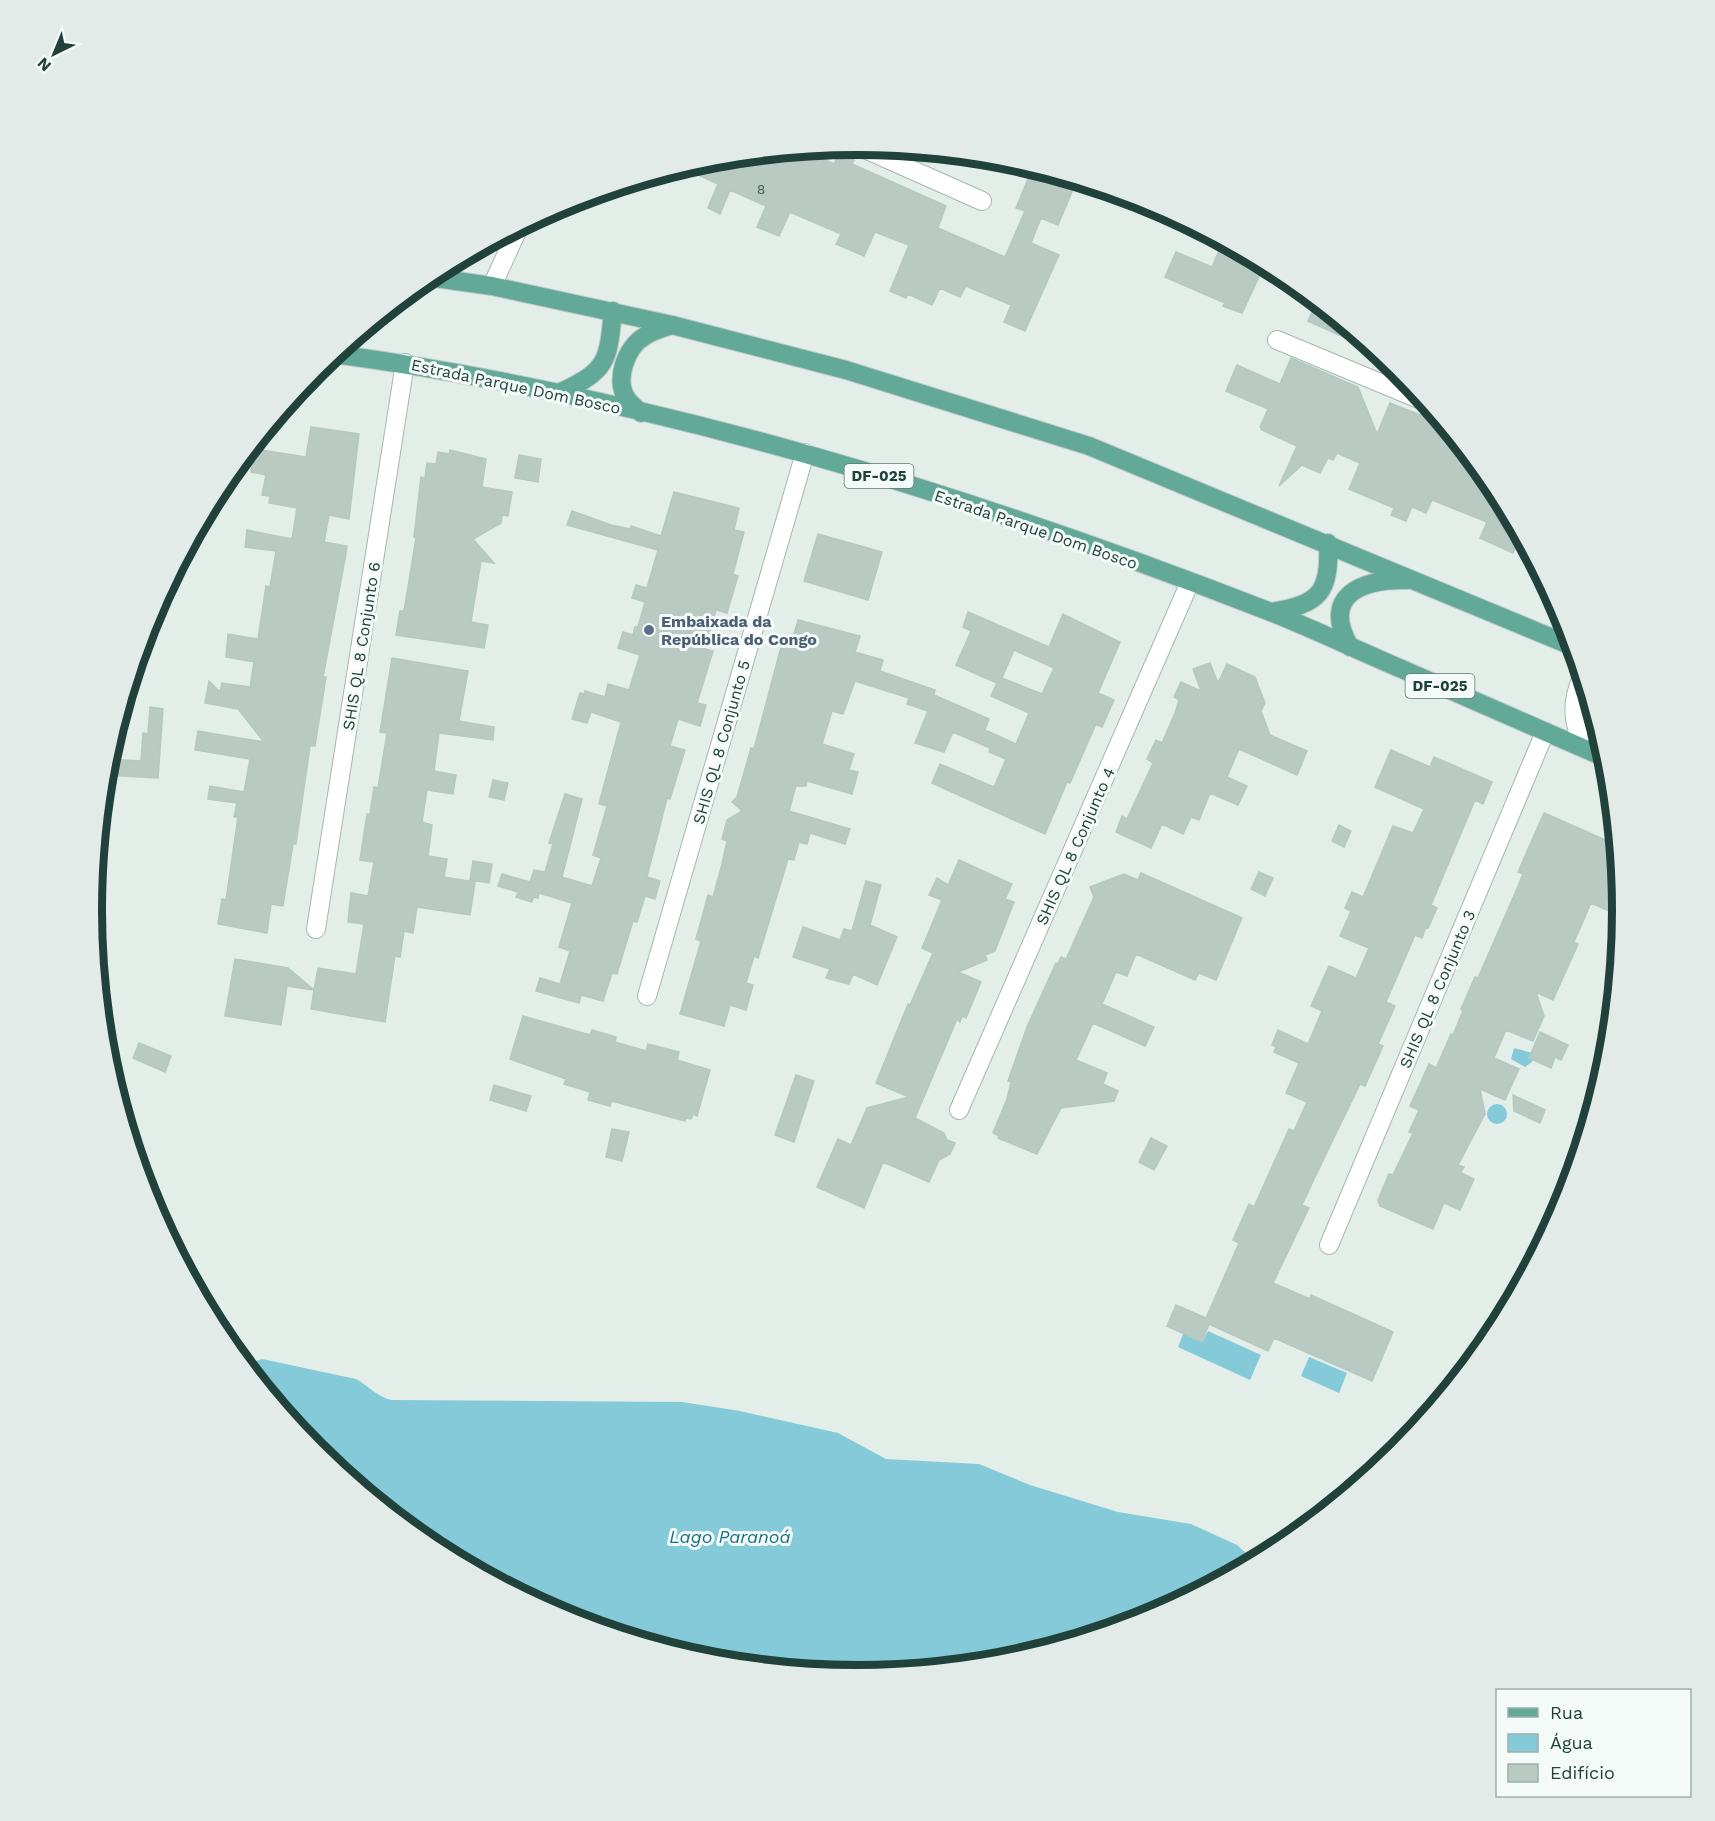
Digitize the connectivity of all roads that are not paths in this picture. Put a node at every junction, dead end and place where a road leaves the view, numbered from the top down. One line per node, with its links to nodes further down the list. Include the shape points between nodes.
1 (881, 156): 2 (street)
2 (982, 201)
3 (514, 238): 5 (street)
4 (443, 279): 5 (main road)
5 (492, 286): 6 (main road)
6 (613, 311): 7 (main road); 11 (main road, via 606,359 586,380)
7 (672, 325): 13 (main road, via 646,334 627,356 622,384 627,399); 15 (main road, via 846,370 1089,446)
8 (1277, 340): 12 (street)
9 (345, 355): 10 (main road, Estrada Parque Dom Bosco / DF-025)
10 (405, 363): 11 (main road, Estrada Parque Dom Bosco / DF-025); 25 (street, SHIS QL 8 Conjunto 6)
11 (561, 392): 13 (main road, Estrada Parque Dom Bosco / DF-025)
12 (1410, 396)
13 (641, 413): 14 (main road, Estrada Parque Dom Bosco / DF-025)
14 (805, 453): 17 (main road, Estrada Parque Dom Bosco / DF-025, via 987,510); 26 (street, SHIS QL 8 Conjunto 5)
15 (1328, 543): 16 (main road); 18 (main road, via 1329,567 1317,596 1300,608)
16 (1418, 580): 19 (main road); 20 (main road, via 1381,580 1353,590 1339,614 1340,630)
17 (1190, 582): 18 (main road, Estrada Parque Dom Bosco / DF-025); 27 (street, SHIS QL 8 Conjunto 4)
18 (1271, 612): 20 (main road, Estrada Parque Dom Bosco / DF-025)
19 (1563, 642)
20 (1350, 647): 22 (main road, Estrada Parque Dom Bosco / DF-025)
21 (1578, 686): 23 (street, via 1572,714)
22 (1545, 732): 23 (main road, Estrada Parque Dom Bosco / DF-025); 28 (street, SHIS QL 8 Conjunto 3)
23 (1583, 748): 24 (main road, Estrada Parque Dom Bosco / DF-025)
24 (1596, 754)
25 (316, 929)
26 (647, 996)
27 (959, 1110)
28 (1329, 1245)

